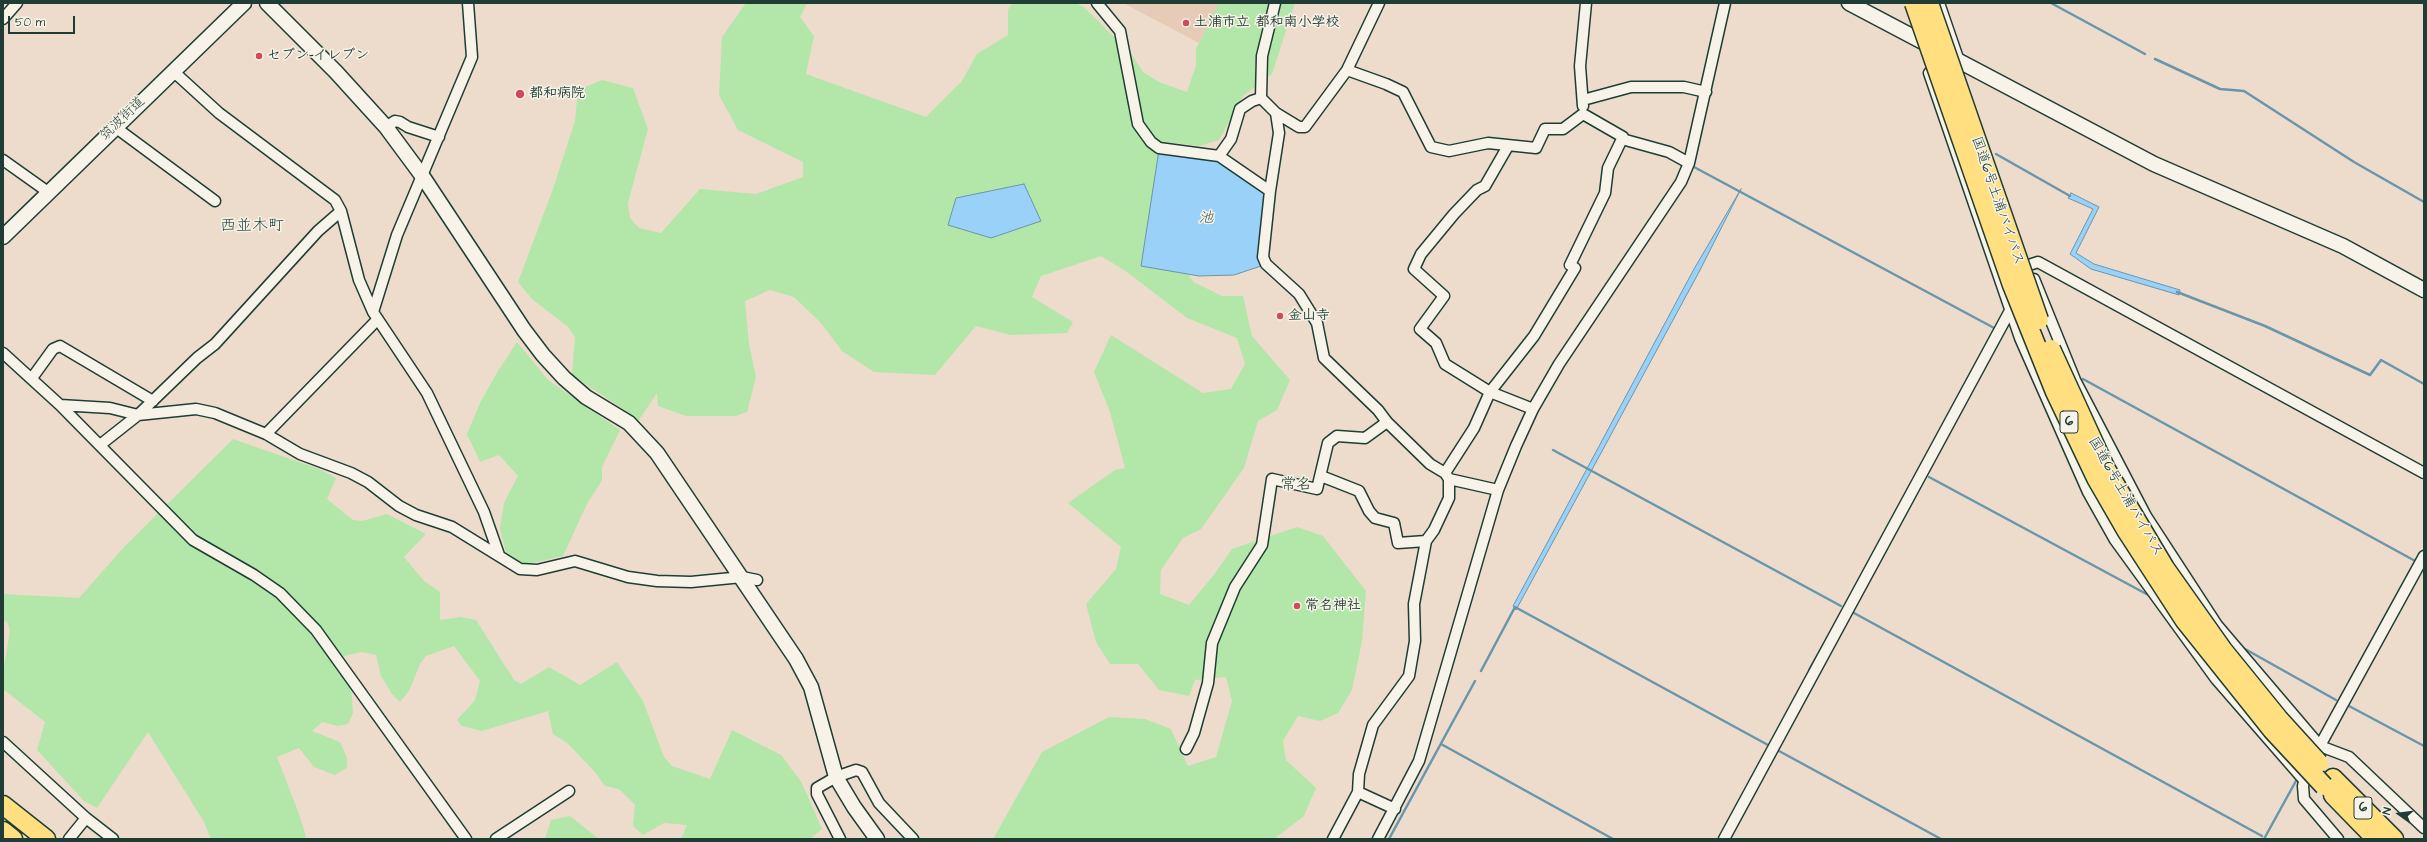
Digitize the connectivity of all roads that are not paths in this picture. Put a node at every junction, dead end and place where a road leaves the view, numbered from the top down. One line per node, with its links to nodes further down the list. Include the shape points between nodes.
1 (17, 3): 15 (street)
2 (244, 3): 19 (street, 筑波街道)
3 (267, 3): 26 (street, via 336,72)
4 (468, 3): 27 (street, via 472,57)
5 (1097, 3): 30 (street, via 1120,31 1138,124 1151,142 1159,148)
6 (1275, 3): 21 (street, via 1262,56)
7 (1379, 3): 18 (street)
8 (1586, 3): 22 (street, via 1580,66)
9 (1725, 3): 20 (street)
10 (1849, 3): 16 (street)
11 (1905, 3): 16 (street)
12 (1914, 3): 67 (highway, 国道6号土浦バイパス / 6, bridge, via 2012,285 2055,392 2096,478 2126,530 2185,621 2272,730)
13 (1929, 3): 67 (highway, 国道6号土浦バイパス / 6, bridge, via 2041,326 2106,469 2134,518 2191,606)
14 (1939, 3): 17 (street)
15 (3, 19)
16 (1918, 41): 17 (street); 41 (street)
17 (1959, 63): 39 (street, via 1970,101); 40 (street, via 2154,164 2343,246)
18 (1347, 70): 23 (street, via 1305,126 1299,127); 29 (street, via 1403,92 1432,147 1449,151 1488,143)
19 (173, 71): 25 (street, 筑波街道); 37 (street, via 219,112 335,200)
20 (1706, 92): 22 (street, via 1684,86 1631,87); 32 (street)
21 (1261, 98): 23 (street); 30 (street, via 1240,109 1231,139)
22 (1583, 100): 24 (street)
23 (1276, 113): 34 (street, via 1279,133)
24 (1583, 114): 28 (street, via 1623,137); 29 (street, via 1563,129 1545,129 1536,148)
25 (115, 127): 35 (street, 筑波街道); 36 (street)
26 (386, 127): 27 (street, via 395,121); 33 (street)
27 (439, 137): 33 (street)
28 (1622, 139): 32 (street, via 1668,152); 45 (street, via 1608,168 1605,193 1570,265 1575,268 1534,336)
29 (1508, 146): 45 (street, via 1485,186 1477,190 1454,214 1421,254 1414,269 1444,296 1420,329 1436,343 1445,364)
30 (1219, 156): 34 (street)
31 (3, 160): 35 (street)
32 (1689, 163): 48 (street, via 1681,182 1559,364)
33 (423, 177): 42 (street, via 397,235); 60 (street, via 543,355 581,392 629,423 657,453)
34 (1270, 191): 50 (street, via 1263,257 1266,264 1299,294 1317,322 1324,358 1378,410)
35 (48, 192): 38 (street, 筑波街道)
36 (215, 201)
37 (341, 211): 42 (street, via 359,280); 46 (street, via 318,231 215,344)
38 (3, 237)
39 (2029, 265): 41 (street); 53 (street, via 2038,262); 63 (street, via 2074,380 2146,516 2217,625)
40 (2424, 290)
41 (2011, 310): 66 (street, via 2020,338 2077,471 2115,540 2216,679); 86 (street)
42 (375, 316): 51 (street); 58 (street, via 431,400 484,512)
43 (3, 353): 44 (street)
44 (32, 378): 46 (street, via 53,349 60,346); 47 (street)
45 (1490, 392): 48 (street); 55 (street, via 1474,428)
46 (153, 401): 49 (street)
47 (60, 405): 49 (street, via 110,408); 52 (street)
48 (1533, 409): 56 (street)
49 (138, 415): 51 (street, via 196,409 215,413); 52 (street)
50 (1387, 422): 54 (street, via 1366,438 1337,436 1328,443); 55 (street, via 1430,464)
51 (266, 434): 58 (street, via 300,454 362,479 398,506 452,527)
52 (100, 445): 79 (street, via 193,540 280,593 316,630)
53 (2424, 472)
54 (1320, 476): 57 (street, via 1359,491 1369,512 1375,518 1394,523 1398,543); 64 (street, via 1318,489 1272,479 1262,545 1235,587 1212,643 1208,683 1194,733)
55 (1447, 476): 56 (street); 57 (street, via 1449,498)
56 (1498, 490): 71 (street, via 1419,761)
57 (1426, 542): 69 (street, via 1414,604 1415,641 1409,676 1373,725 1359,774)
58 (500, 555): 60 (street, via 520,569 528,571 575,560 628,577 657,581 691,582)
59 (2424, 556): 63 (street)
60 (742, 578): 61 (street); 65 (street, via 811,687)
61 (756, 580)
62 (3, 742): 72 (street)
63 (2320, 746): 66 (street); 73 (street, via 2349,757)
64 (1186, 749)
65 (836, 776): 81 (street, via 821,783 817,788 817,794); 82 (street); 83 (street, via 856,770 862,772 879,803)
66 (2303, 779): 87 (street, via 2304,799)
67 (2328, 782): 88 (highway, 国道6号土浦バイパス / 6); 89 (highway, 国道6号土浦バイパス / 6)
68 (569, 791): 80 (street)
69 (1358, 792): 71 (street); 84 (street)
70 (3, 805): 76 (highway)
71 (1395, 809): 85 (street)
72 (86, 818): 77 (street); 78 (street)
73 (2424, 828)
74 (3, 831): 75 (highway)
75 (13, 839)
76 (46, 839)
77 (69, 839)
78 (113, 839)
79 (466, 839)
80 (496, 839)
81 (840, 839)
82 (877, 839)
83 (913, 839)
84 (1333, 839)
85 (1378, 839)
86 (1724, 839)
87 (2338, 839)
88 (2376, 839)
89 (2394, 839)

